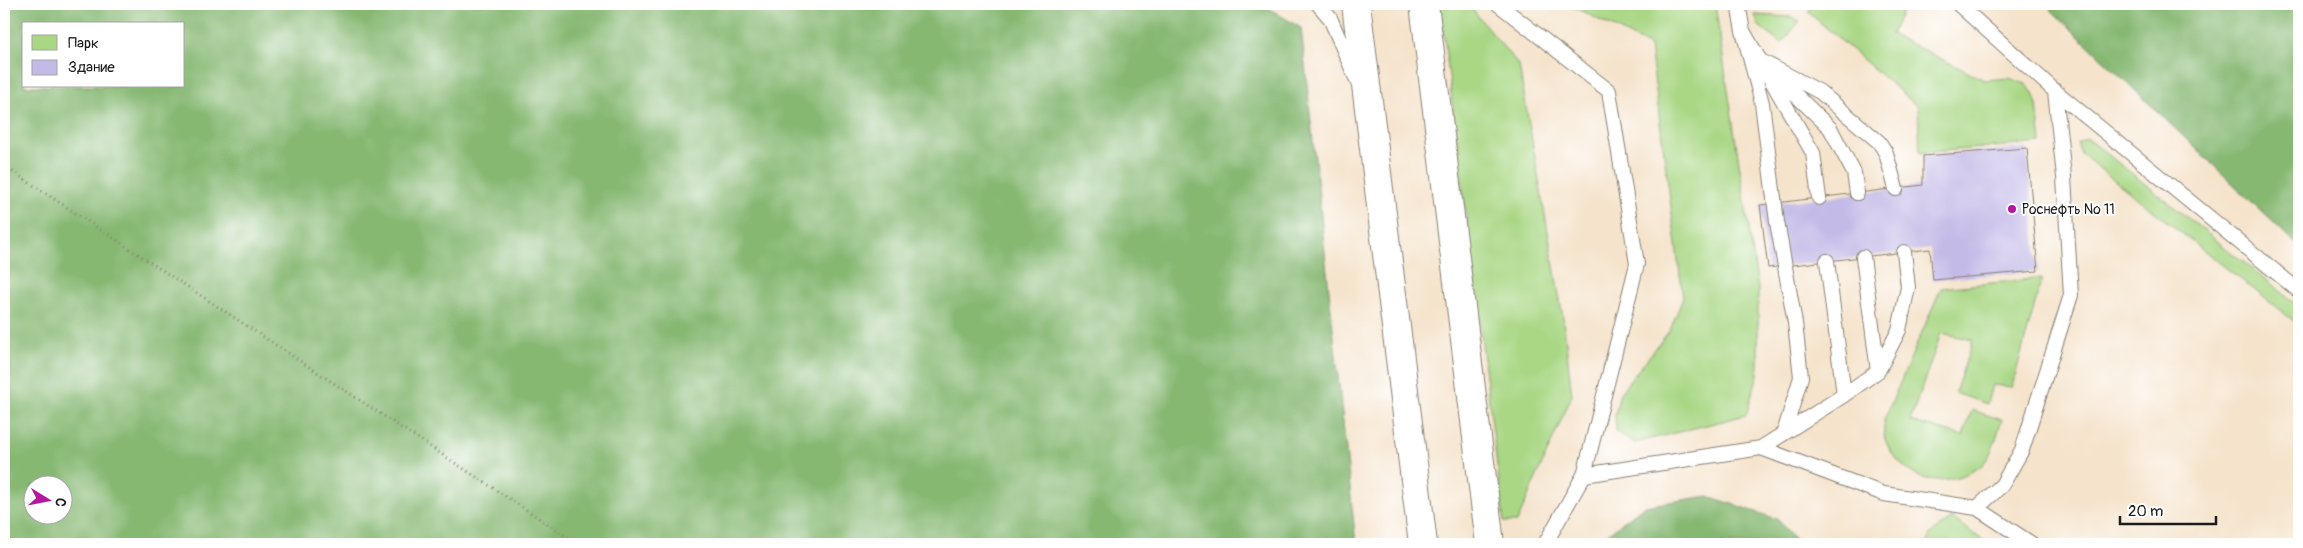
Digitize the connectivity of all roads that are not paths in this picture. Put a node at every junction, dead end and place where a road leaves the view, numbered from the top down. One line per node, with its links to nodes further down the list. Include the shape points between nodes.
1 (1318, 4): 10 (lane, via 1330,18)
2 (1356, 4): 10 (highway)
3 (1424, 4): 25 (highway)
4 (1498, 4): 22 (lane, via 1609,91 1637,264)
5 (1738, 4): 7 (lane)
6 (1958, 4): 9 (lane)
7 (1743, 31): 8 (lane); 20 (lane, via 1762,103 1801,377)
8 (1760, 61): 11 (lane, via 1820,92 1880,142); 12 (lane, via 1830,128 1854,173); 13 (lane, via 1812,153)
9 (2055, 91): 17 (lane); 23 (lane, via 2071,295 2022,450 2002,485)
10 (1369, 107): 24 (highway)
11 (1896, 189)
12 (1857, 193)
13 (1819, 198)
14 (1904, 252): 18 (lane, via 1908,287 1899,330)
15 (1863, 257): 18 (lane)
16 (1827, 261): 19 (lane)
17 (2299, 290)
18 (1878, 371): 19 (lane)
19 (1844, 395): 20 (lane)
20 (1784, 433): 21 (lane)
21 (1761, 448): 22 (lane); 23 (lane, via 1884,494)
22 (1584, 475): 26 (lane)
23 (1977, 508): 27 (lane)
24 (1423, 544)
25 (1490, 544)
26 (1545, 544)
27 (2032, 544)

